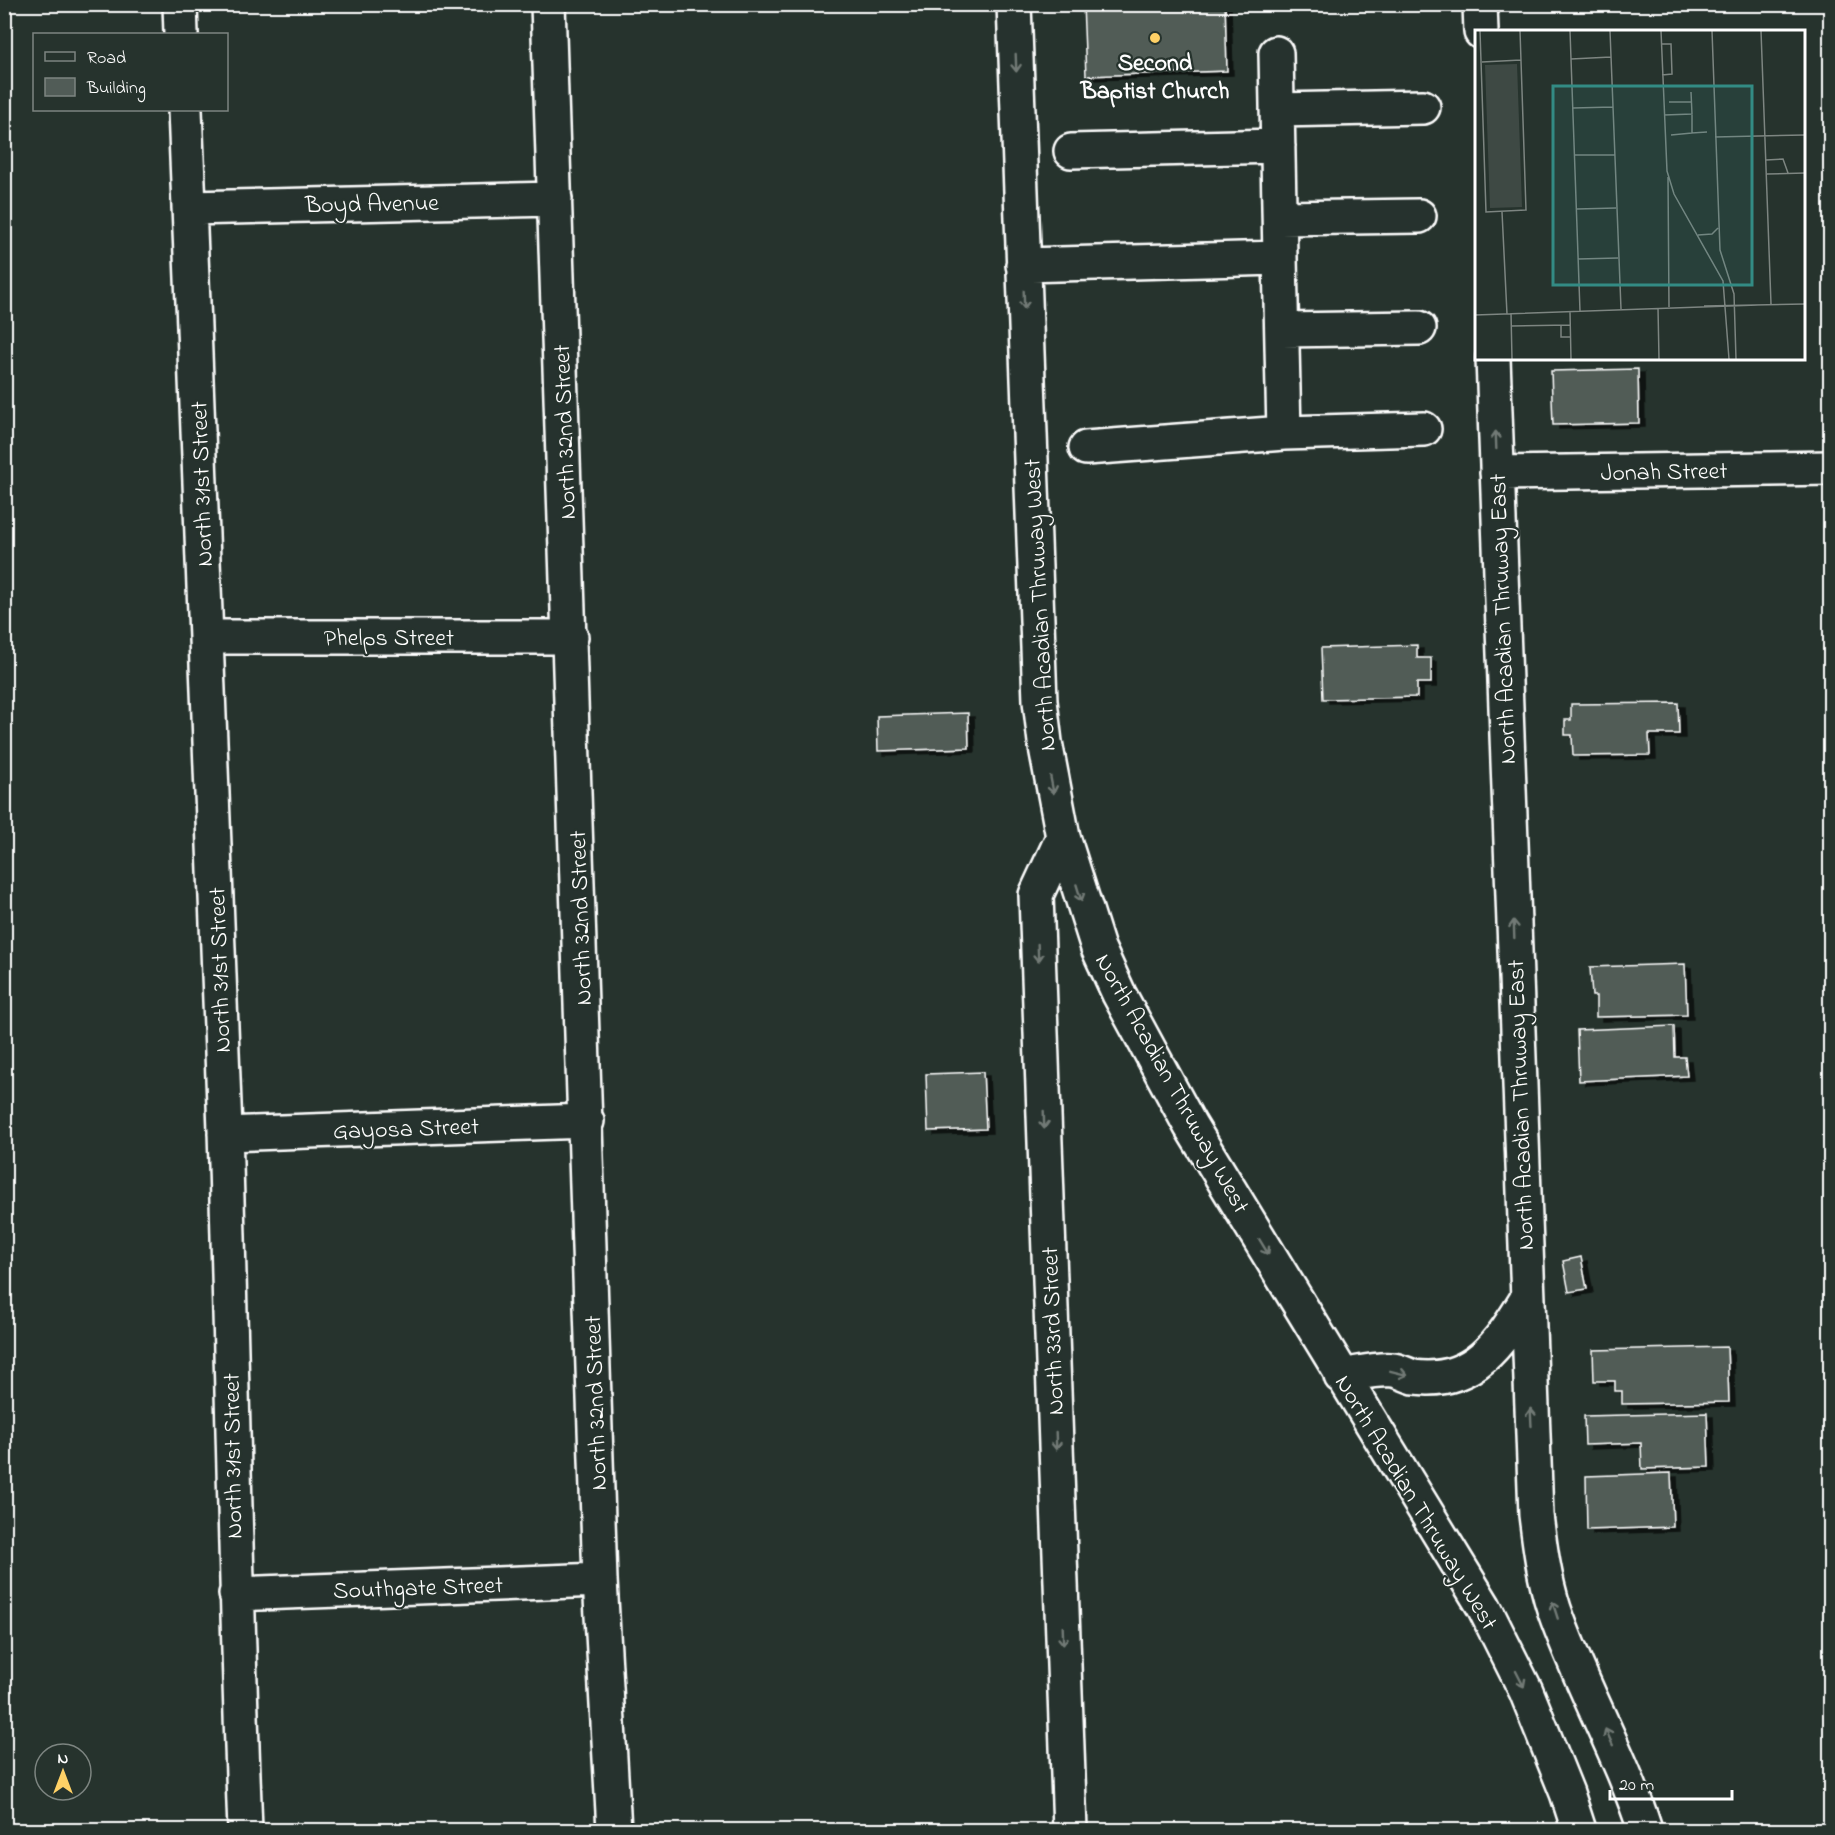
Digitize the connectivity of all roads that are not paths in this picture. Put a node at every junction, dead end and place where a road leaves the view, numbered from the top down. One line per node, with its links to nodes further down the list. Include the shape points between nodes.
1 (180, 4): 6 (street)
2 (548, 4): 13 (street, North 32nd Street)
3 (1014, 4): 18 (street, North Acadian Thruway West, one-way to 18)
4 (1480, 4): 5 (street)
5 (1481, 30)
6 (182, 33)
7 (1276, 53): 9 (street)
8 (1423, 107): 9 (street)
9 (1277, 110): 11 (street)
10 (185, 111): 14 (street, North 31st Street)
11 (1278, 146): 12 (street); 16 (street)
12 (1071, 151)
13 (555, 198): 14 (street, Boyd Avenue); 28 (street, North 32nd Street)
14 (189, 208): 27 (street, North 31st Street)
15 (1419, 216): 16 (street)
16 (1280, 218): 17 (street)
17 (1280, 258): 18 (street); 20 (street)
18 (1023, 265): 29 (street, North Acadian Thruway West, one-way to 29, via 1040,701)
19 (1419, 328): 20 (street)
20 (1282, 330): 23 (street)
21 (1493, 360): 26 (street, North Acadian Thruway East, one-way to 21)
22 (1424, 429): 23 (street)
23 (1284, 433): 24 (street)
24 (1086, 448)
25 (1830, 468): 26 (street, Jonah Street)
26 (1497, 473): 32 (street, North Acadian Thruway East, one-way to 26)
27 (208, 637): 28 (street, Phelps Street); 31 (street, North 31st Street)
28 (571, 637): 30 (street, North 32nd Street)
29 (1063, 837): 33 (street, North Acadian Thruway West, one-way to 33, via 1098,948 1119,994 1190,1125); 38 (street, North 33rd Street, one-way to 38, via 1036,895)
30 (587, 1121): 31 (street, Gayosa Street); 34 (street, North 32nd Street)
31 (225, 1134): 35 (street, North 31st Street)
32 (1527, 1299): 33 (street, one-way to 32, via 1392,1370 1413,1377 1442,1377 1468,1368 1502,1340); 40 (street, North Acadian Thruway East, one-way to 32, via 1620,1760 1562,1632 1547,1584 1536,1515)
33 (1341, 1376): 39 (street, North Acadian Thruway West, one-way to 39, via 1484,1607 1526,1691)
34 (600, 1581): 35 (street, Southgate Street); 37 (street, North 32nd Street)
35 (236, 1594): 36 (street, North 31st Street)
36 (245, 1830)
37 (614, 1830)
38 (1070, 1830)
39 (1579, 1830)
40 (1645, 1830)

